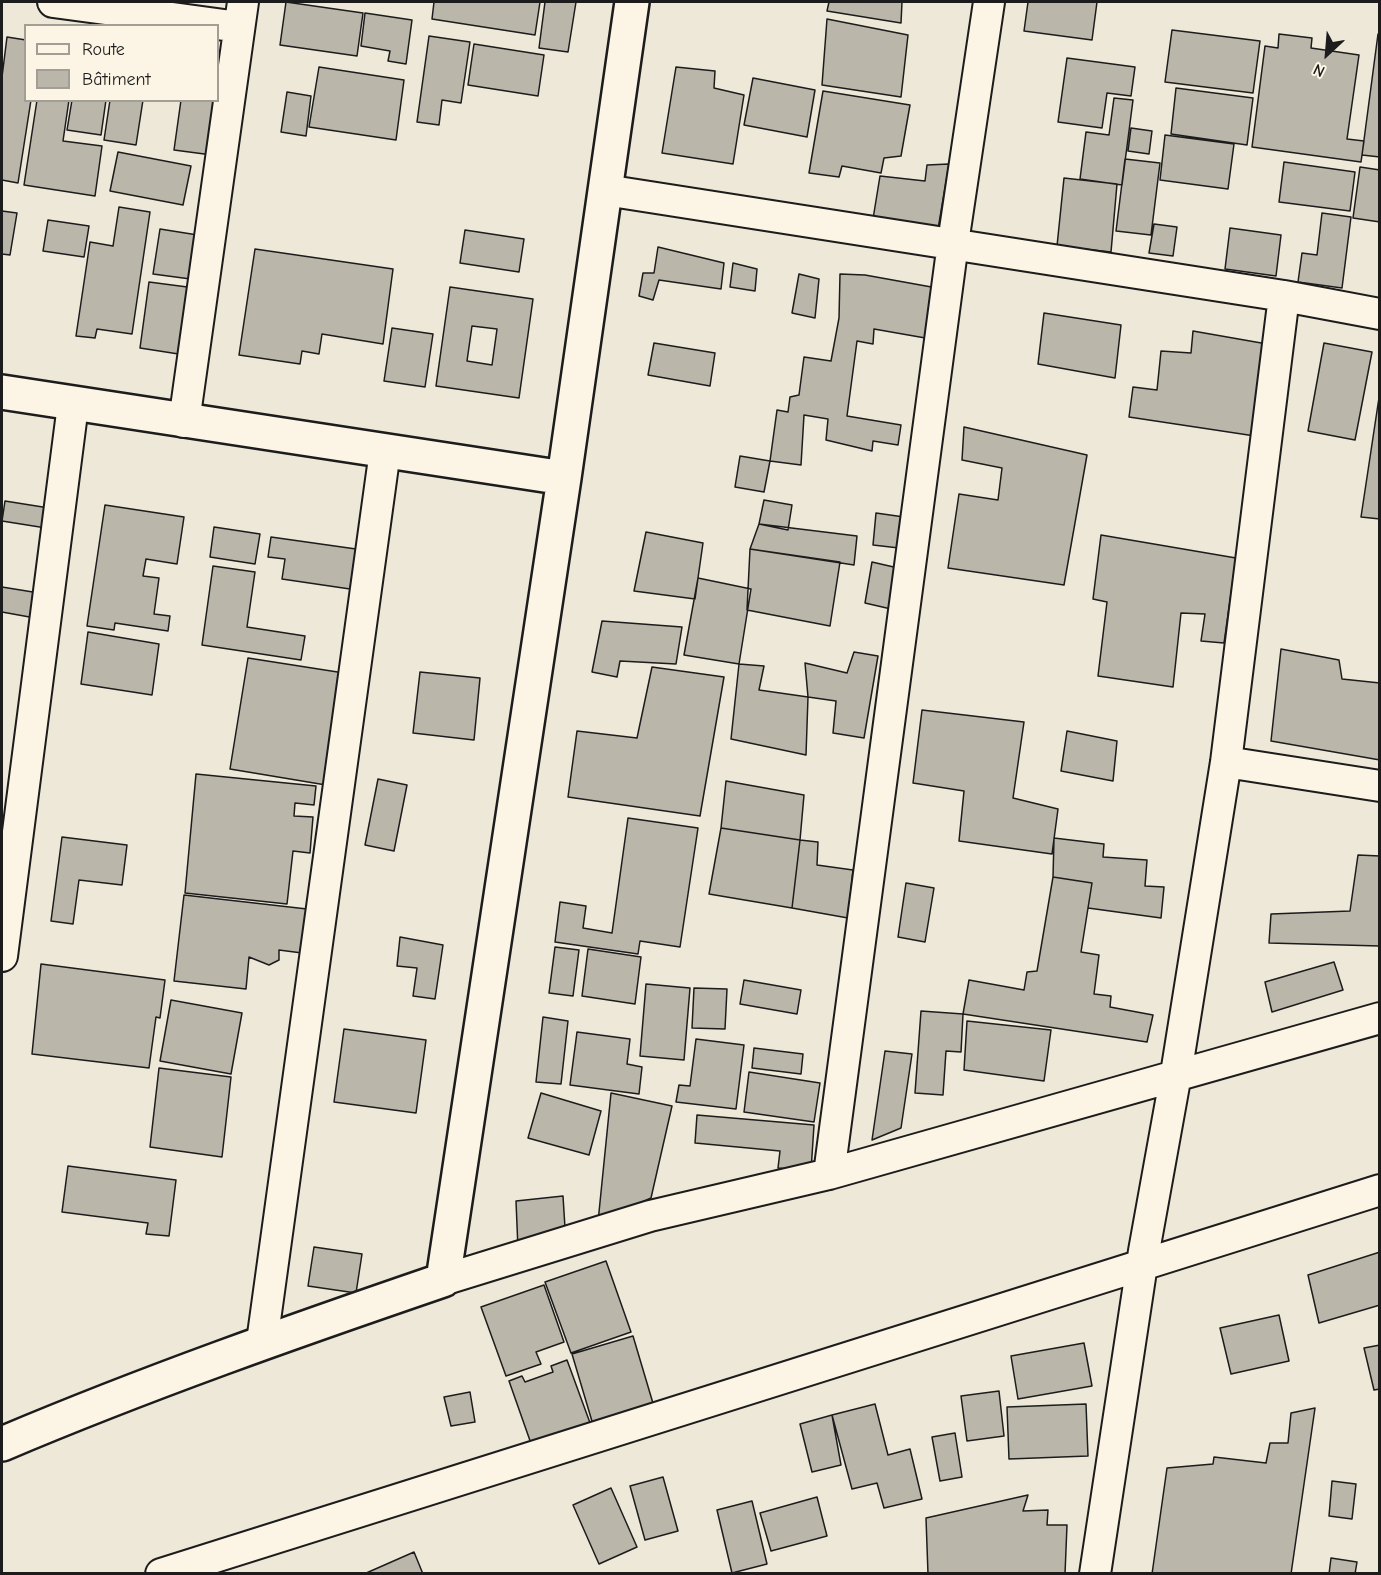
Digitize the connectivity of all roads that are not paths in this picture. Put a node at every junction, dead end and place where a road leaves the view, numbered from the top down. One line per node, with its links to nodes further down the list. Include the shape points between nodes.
1 (53, 2): 4 (street)
2 (632, 2): 5 (main road)
3 (989, 2): 6 (street)
4 (241, 14): 11 (street)
5 (605, 190): 6 (street); 13 (main road)
6 (953, 243): 7 (street); 19 (street)
7 (1284, 296): 8 (street); 14 (street)
8 (1380, 314)
9 (2, 392): 10 (main road)
10 (73, 405): 11 (main road); 16 (street)
11 (184, 422): 12 (main road)
12 (385, 451): 13 (main road); 23 (street)
13 (564, 478): 22 (main road)
14 (1226, 762): 15 (street); 18 (street)
15 (1380, 786)
16 (2, 956)
17 (1380, 1018): 18 (street)
18 (1176, 1074): 19 (street); 21 (street)
19 (829, 1174): 22 (street, via 650,1216)
20 (1380, 1190): 21 (street)
21 (1143, 1266): 25 (street); 26 (street)
22 (443, 1280): 23 (main road)
23 (262, 1342): 24 (main road)
24 (2, 1444)
25 (166, 1573)
26 (1095, 1574)

